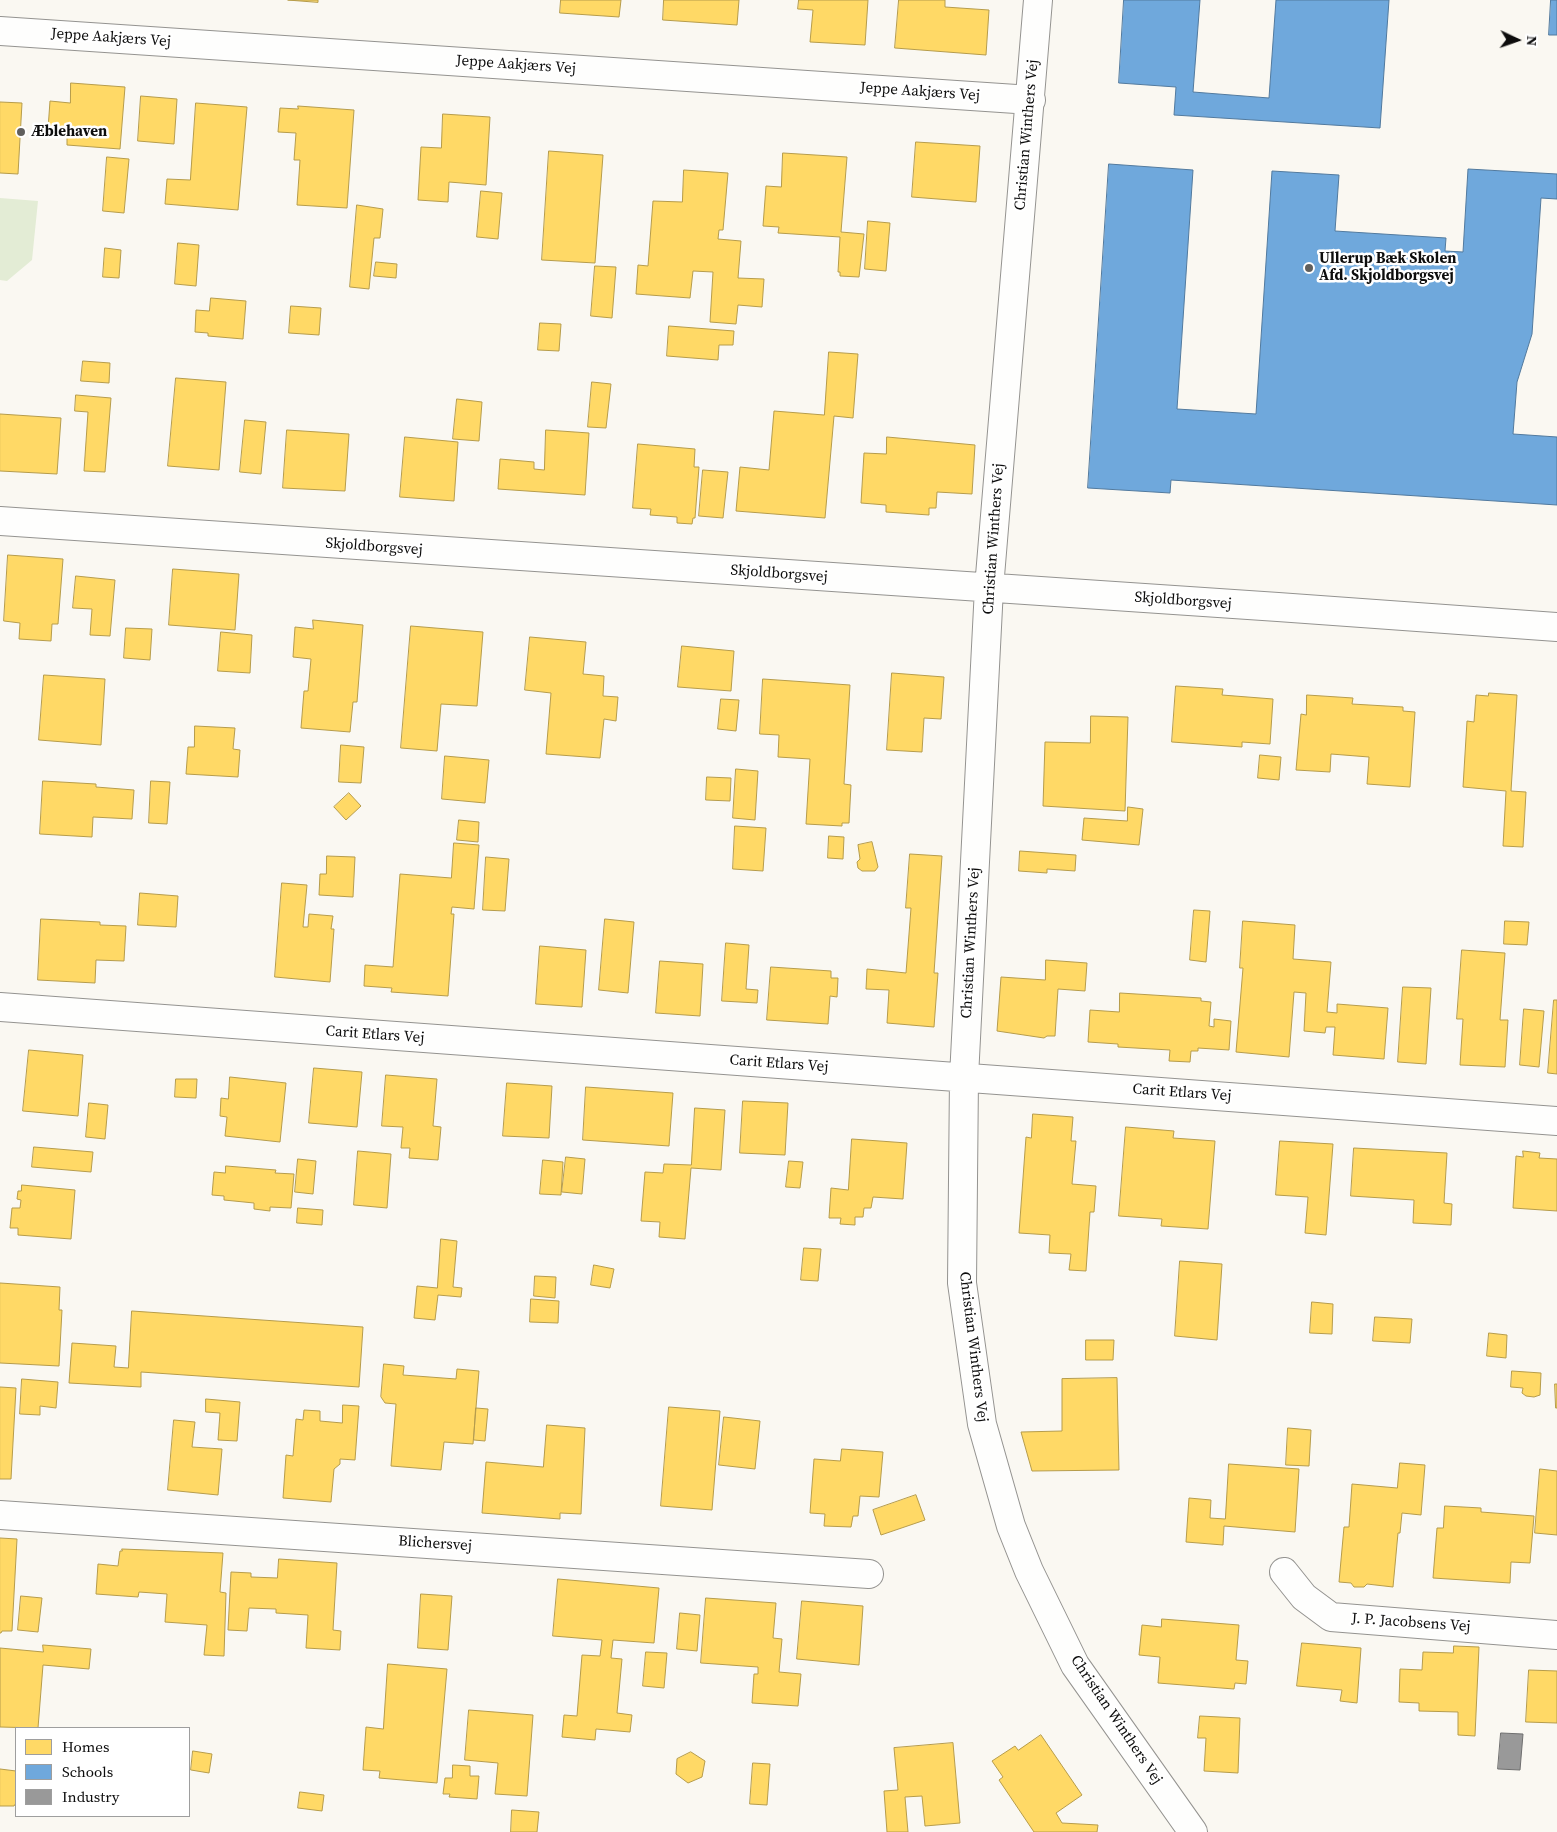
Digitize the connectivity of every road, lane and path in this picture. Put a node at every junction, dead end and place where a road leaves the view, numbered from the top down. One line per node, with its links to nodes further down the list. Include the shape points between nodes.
1 (1038, 0): 3 (street, Christian Winthers Vej)
2 (0, 31): 3 (street, Jeppe Aakjærs Vej)
3 (1031, 100): 5 (street, Christian Winthers Vej)
4 (0, 521): 5 (street, Skjoldborgsvej)
5 (989, 588): 6 (street, Skjoldborgsvej); 8 (street, Christian Winthers Vej)
6 (1557, 627)
7 (0, 1008): 8 (street, Carit Etlars Vej)
8 (964, 1077): 9 (street, Carit Etlars Vej); 14 (street, Christian Winthers Vej, via 962,1283 982,1424 1011,1526 1075,1665)
9 (1557, 1121)
10 (0, 1515): 12 (street, Blichersvej)
11 (1284, 1572): 13 (street, J. P. Jacobsens Vej, via 1304,1598 1331,1617)
12 (869, 1574)
13 (1557, 1635)
14 (1193, 1832)

